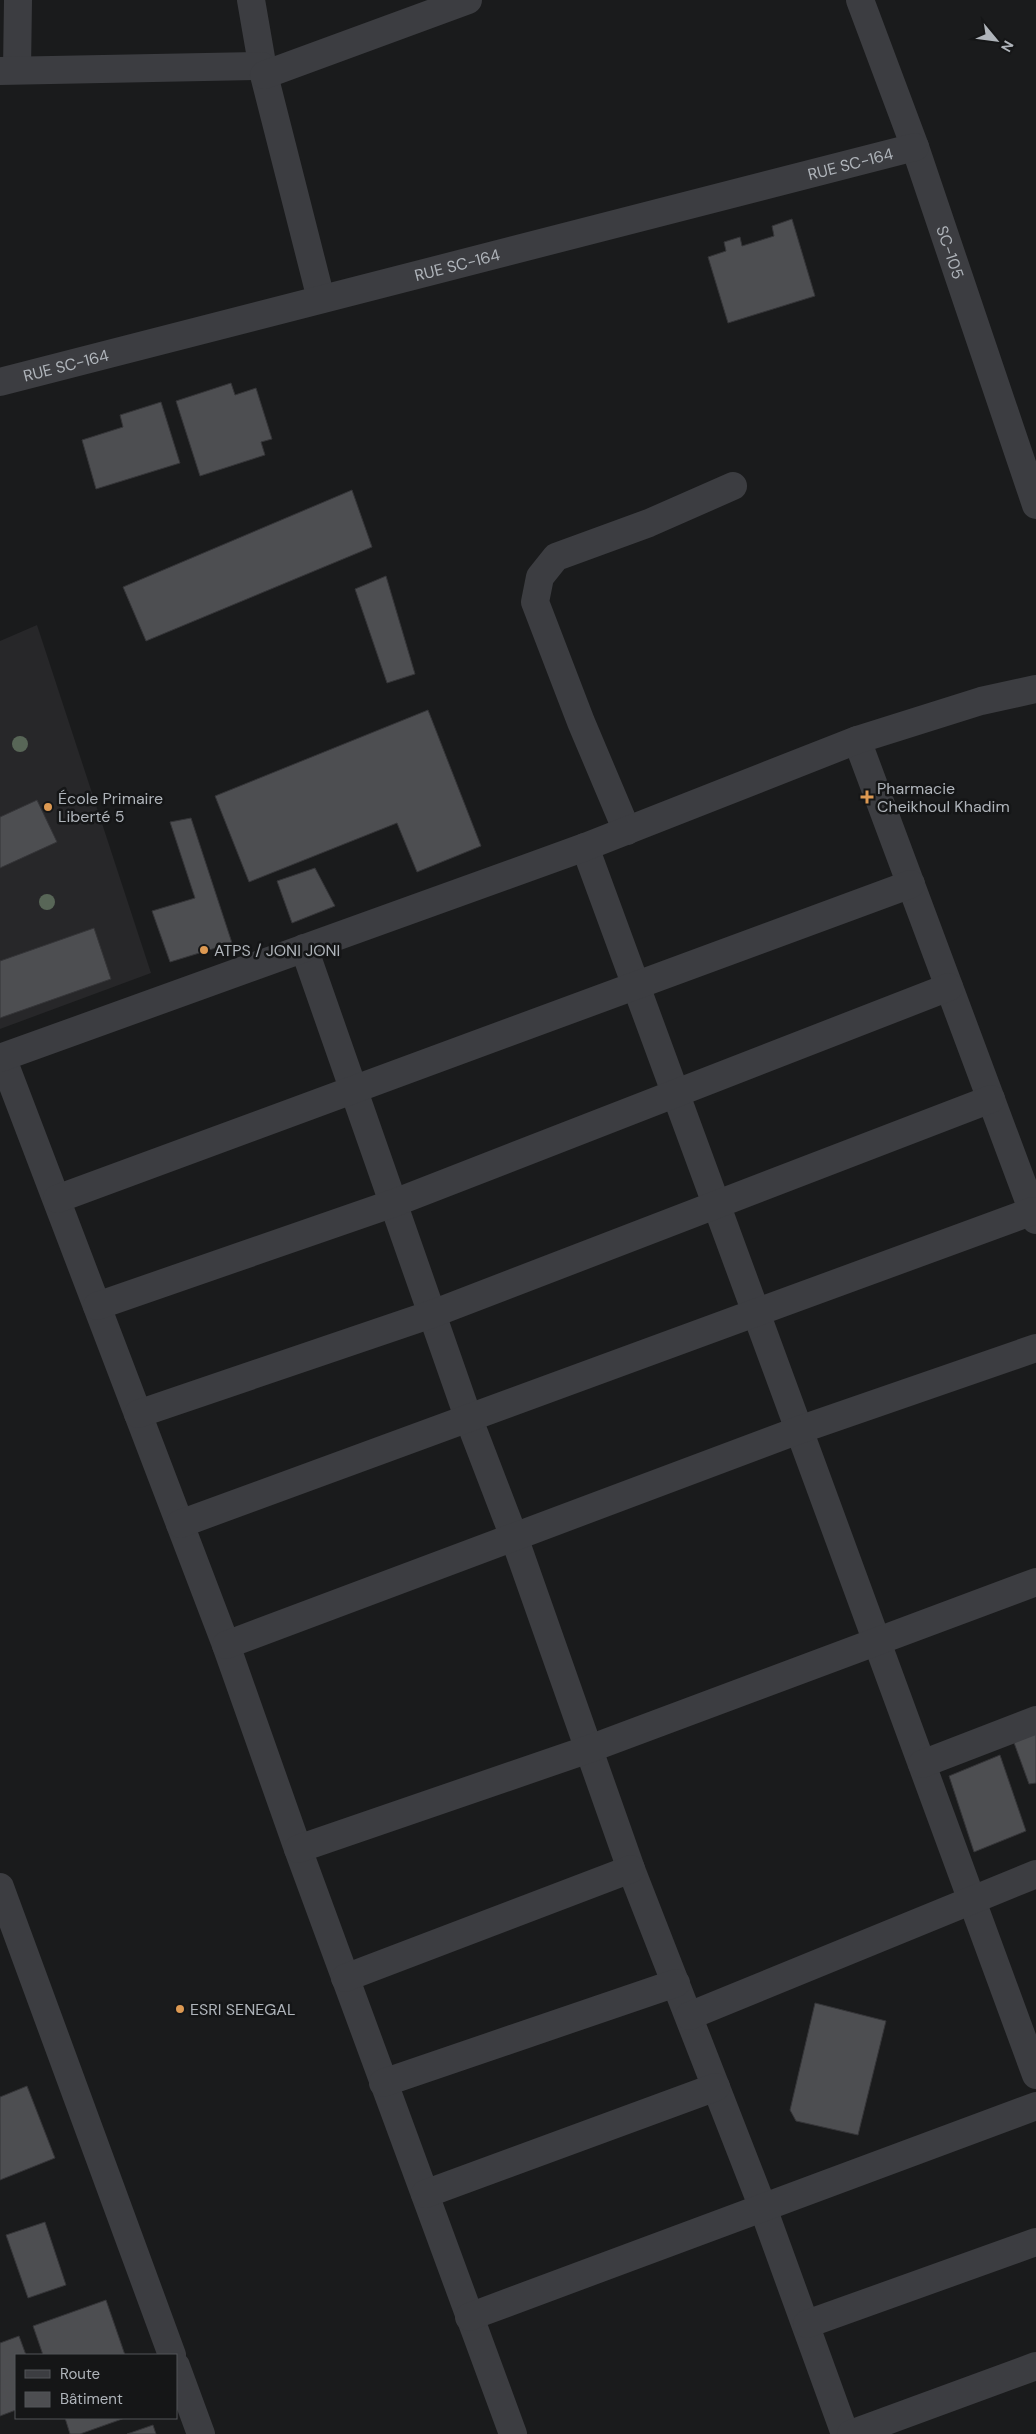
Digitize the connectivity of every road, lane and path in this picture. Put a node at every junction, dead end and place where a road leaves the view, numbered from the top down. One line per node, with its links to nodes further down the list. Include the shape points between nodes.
1 (18, 0): 5 (street)
2 (251, 0): 6 (street)
3 (468, 0): 6 (street)
4 (860, 0): 7 (street, SC-105)
5 (9, 71): 6 (street)
6 (263, 71): 8 (street)
7 (915, 148): 8 (street, RUE SC-164); 11 (street, SC-105)
8 (321, 299): 9 (street, RUE SC-164)
9 (0, 382)
10 (733, 486): 14 (street, via 649,523 556,557 540,578 535,602)
11 (1036, 505)
12 (1036, 689): 13 (street, via 981,701)
13 (857, 740): 14 (street); 16 (street)
14 (627, 831): 15 (street)
15 (585, 847): 17 (street); 18 (street)
16 (911, 884): 18 (street); 19 (street)
17 (304, 948): 20 (street); 21 (street)
18 (635, 984): 21 (street); 22 (street)
19 (950, 987): 22 (street); 23 (street)
20 (1, 1058): 24 (street)
21 (353, 1090): 24 (street); 25 (street)
22 (675, 1094): 25 (street); 26 (street)
23 (991, 1099): 26 (street); 27 (street)
24 (57, 1199): 28 (street)
25 (394, 1203): 28 (street); 30 (street)
26 (716, 1204): 29 (street); 30 (street)
27 (1034, 1216): 29 (street)
28 (97, 1306): 32 (street)
29 (756, 1313): 33 (street); 34 (street)
30 (432, 1314): 32 (street); 33 (street)
31 (1036, 1348): 34 (street)
32 (138, 1414): 35 (street)
33 (468, 1417): 35 (street); 36 (street)
34 (799, 1430): 36 (street); 38 (street)
35 (180, 1524): 39 (street)
36 (514, 1537): 39 (street); 41 (street)
37 (1036, 1582): 38 (street)
38 (877, 1641): 41 (street); 42 (street)
39 (226, 1645): 43 (street)
40 (1036, 1720): 42 (street)
41 (589, 1749): 43 (street); 44 (street)
42 (922, 1764): 47 (street)
43 (298, 1849): 48 (street)
44 (631, 1869): 48 (street); 49 (street)
45 (1036, 1874): 47 (street)
46 (0, 1887): 60 (street)
47 (972, 1901): 50 (street); 51 (street)
48 (345, 1978): 52 (street)
49 (676, 1983): 50 (street); 52 (street)
50 (689, 2016): 53 (street)
51 (1036, 2075)
52 (384, 2083): 55 (street)
53 (716, 2087): 55 (street); 56 (street)
54 (1036, 2106): 56 (street)
55 (425, 2194): 58 (street)
56 (763, 2208): 58 (street); 59 (street)
57 (1036, 2242): 59 (street)
58 (469, 2317): 64 (street)
59 (806, 2324): 65 (street)
60 (172, 2354)
61 (1036, 2366): 66 (street)
62 (178, 2371): 63 (street)
63 (201, 2434)
64 (513, 2434)
65 (845, 2434)
66 (851, 2434)

